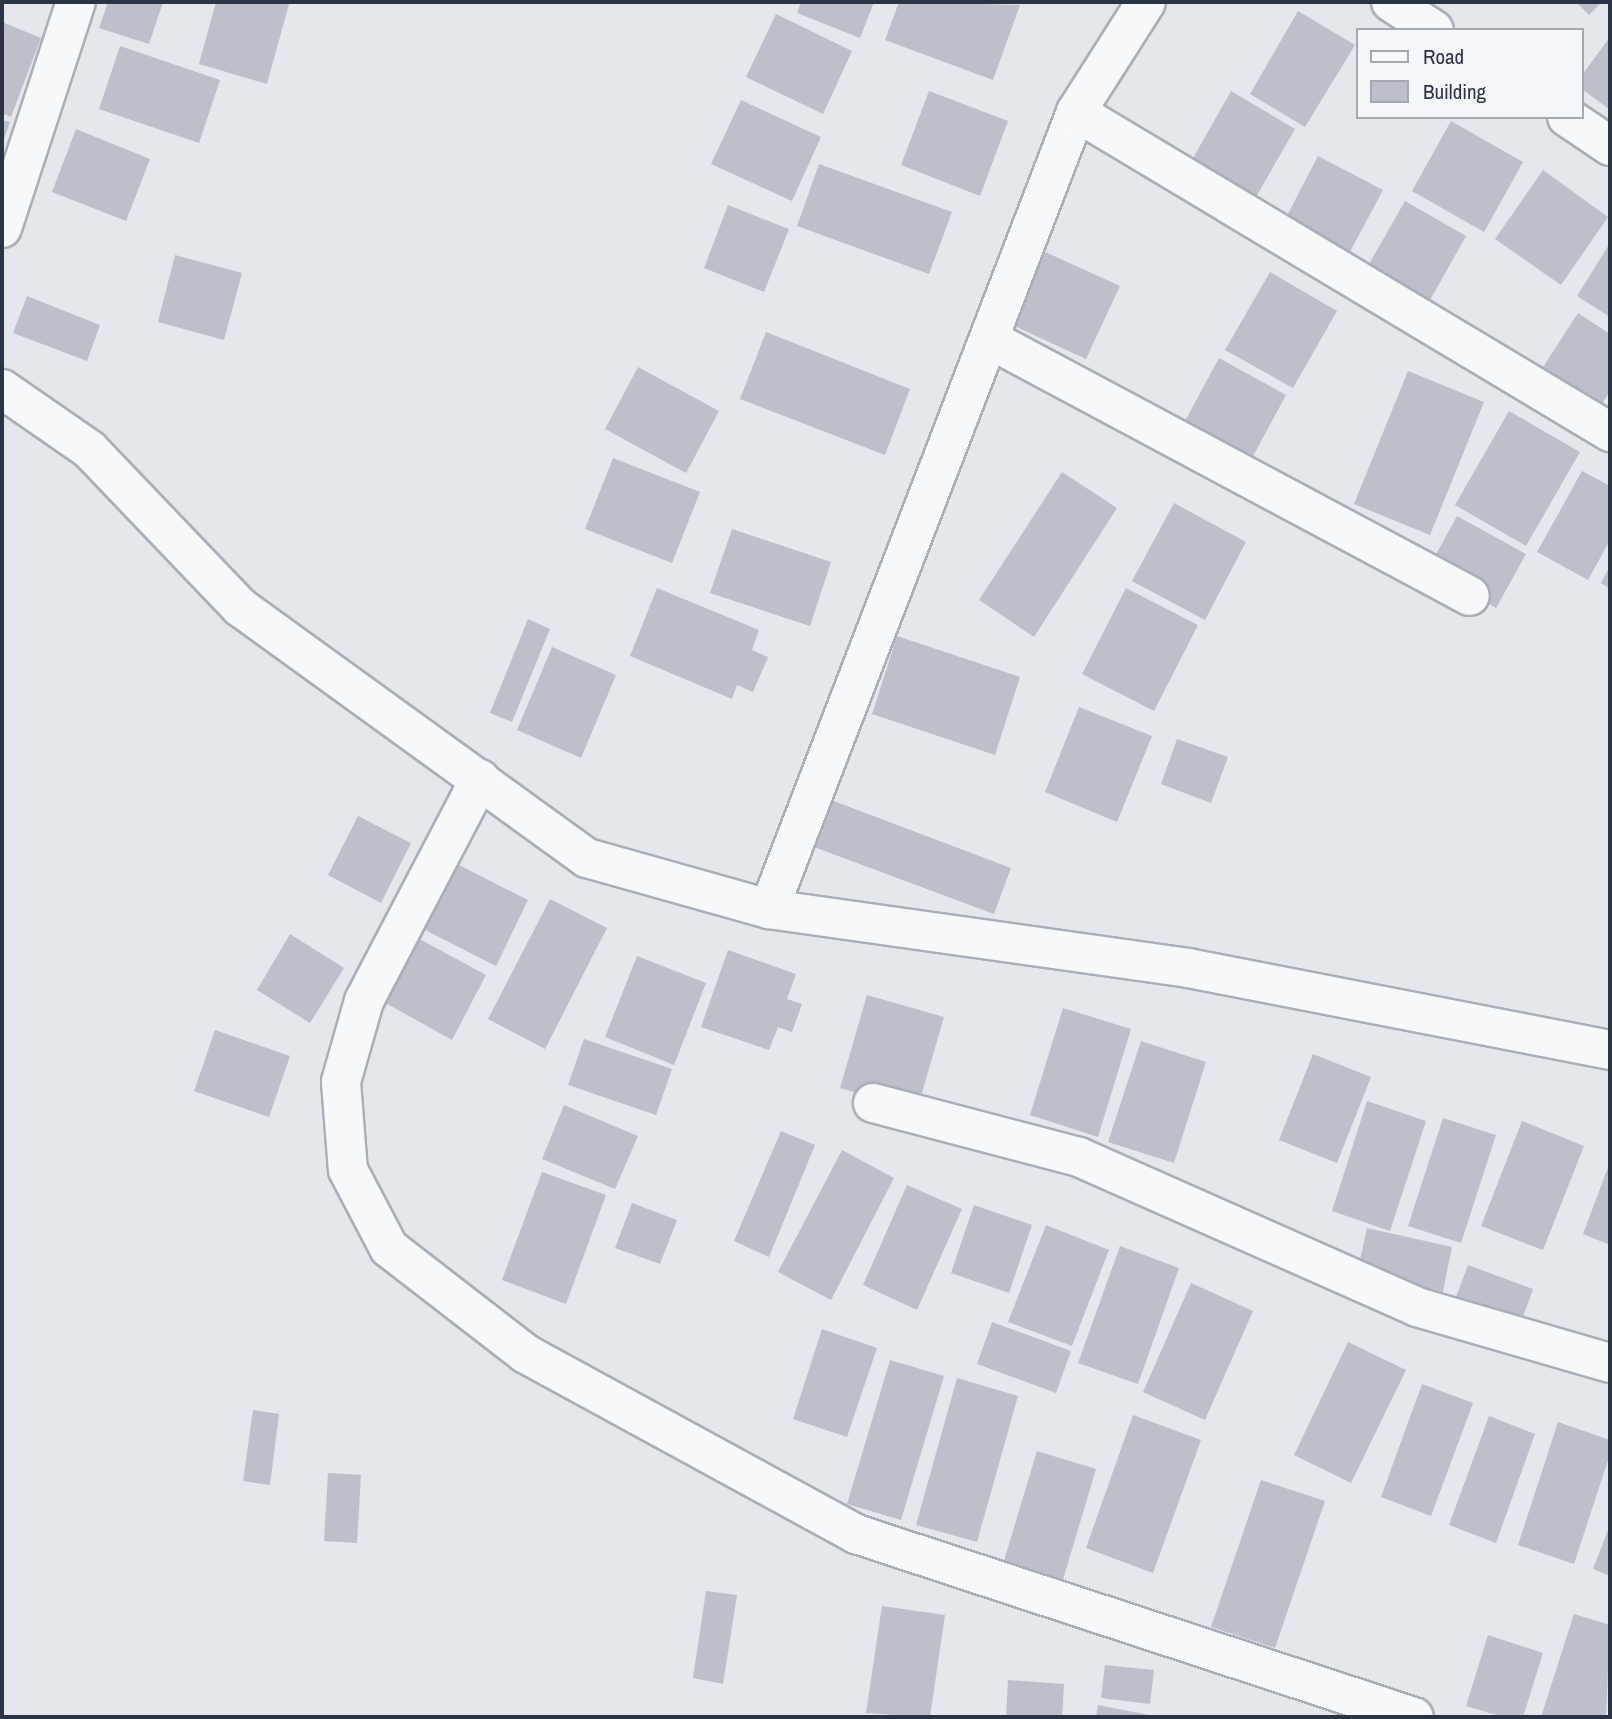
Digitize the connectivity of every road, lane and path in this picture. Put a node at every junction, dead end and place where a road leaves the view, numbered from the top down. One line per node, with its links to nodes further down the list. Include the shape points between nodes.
1 (76, 2): 8 (street)
2 (1146, 2): 5 (street)
3 (1391, 2): 4 (street)
4 (1431, 28)
5 (1076, 112): 9 (street); 11 (street)
6 (1570, 119): 7 (street)
7 (1610, 146)
8 (2, 228)
9 (989, 339): 12 (street); 14 (street)
10 (2, 390): 13 (street, via 90,450 240,607)
11 (1610, 432)
12 (1470, 596)
13 (480, 779): 14 (street, via 587,858); 18 (street, via 364,1001 341,1082 348,1170 389,1248 526,1354 856,1534)
14 (769, 909): 15 (street, via 1188,968)
15 (1610, 1049)
16 (873, 1103): 17 (street, via 1079,1157 1417,1307)
17 (1610, 1363)
18 (1414, 1717)

